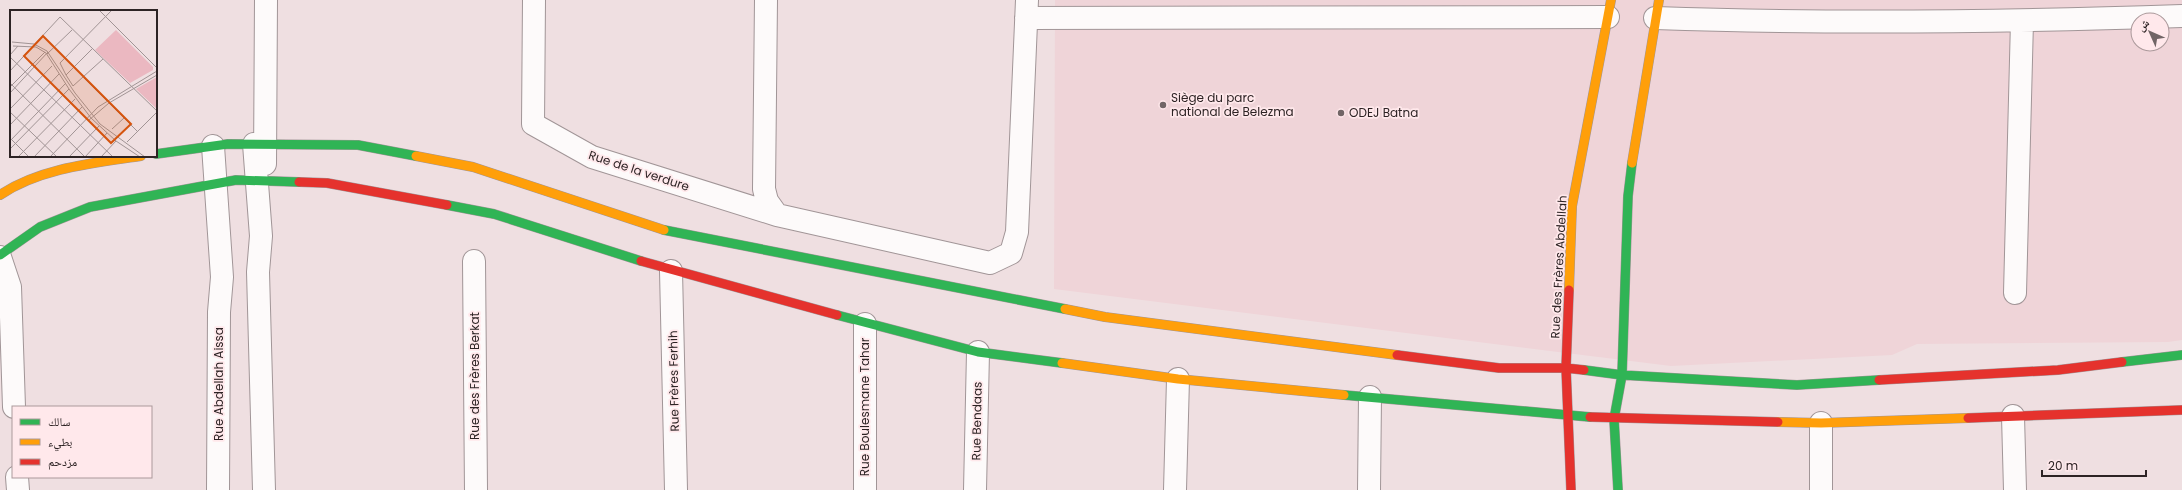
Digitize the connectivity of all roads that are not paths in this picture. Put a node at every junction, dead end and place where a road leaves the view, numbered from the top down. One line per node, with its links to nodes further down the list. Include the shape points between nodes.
1 (266, 0): 9 (street)
2 (534, 0): 16 (street, Rue de la verdure, via 533,124 592,157)
3 (766, 0): 16 (street, via 764,189 767,201)
4 (1610, 8): 5 (street); 24 (street, Rue des Frères Abdellah, via 1572,206)
5 (1026, 9): 16 (street, via 1017,232 1011,254 990,263)
6 (1657, 9): 8 (street, via 1753,21); 25 (street, via 1628,196)
7 (2182, 16): 8 (street)
8 (2022, 20): 20 (street)
9 (260, 144): 10 (street); 13 (street); 24 (street, via 358,144 473,167 668,232 1105,317 1499,368)
10 (213, 146): 11 (street); 14 (street, Rue Abdellah Aissa)
11 (157, 154)
12 (134, 157): 15 (street, via 73,166 12,188)
13 (260, 181): 14 (street, via 236,180); 19 (street, via 327,183 494,214); 37 (street, via 261,236 258,272)
14 (216, 183): 17 (street, via 90,207 40,227); 36 (street, Rue Abdellah Aissa, via 218,247 222,277 219,312)
15 (0, 195)
16 (777, 215)
17 (0, 256): 28 (street, via 10,287)
18 (474, 261): 38 (street, Rue des Frères Berkat)
19 (671, 271): 21 (street); 39 (street, Rue Frères Ferhih)
20 (2015, 293)
21 (865, 324): 22 (street); 40 (street, Rue Boulesmane Tahar)
22 (978, 352): 26 (street); 41 (street, Rue Bendaas)
23 (2182, 355): 25 (street, via 2058,370 1797,385)
24 (1566, 368): 25 (street); 30 (street, Rue des Frères Abdellah)
25 (1622, 375): 32 (street)
26 (1178, 379): 27 (street); 42 (street)
27 (1370, 397): 30 (street); 43 (street)
28 (14, 406)
29 (2182, 410): 31 (street)
30 (1568, 416): 32 (street); 44 (street, Rue des Frères Abdellah)
31 (2013, 416): 33 (street); 47 (street)
32 (1614, 419): 33 (street); 45 (street)
33 (1821, 423): 46 (street)
34 (17, 478): 35 (street)
35 (18, 490)
36 (218, 490)
37 (264, 490)
38 (476, 490)
39 (676, 490)
40 (866, 490)
41 (975, 490)
42 (1175, 490)
43 (1369, 490)
44 (1571, 490)
45 (1618, 490)
46 (1821, 490)
47 (2015, 490)

